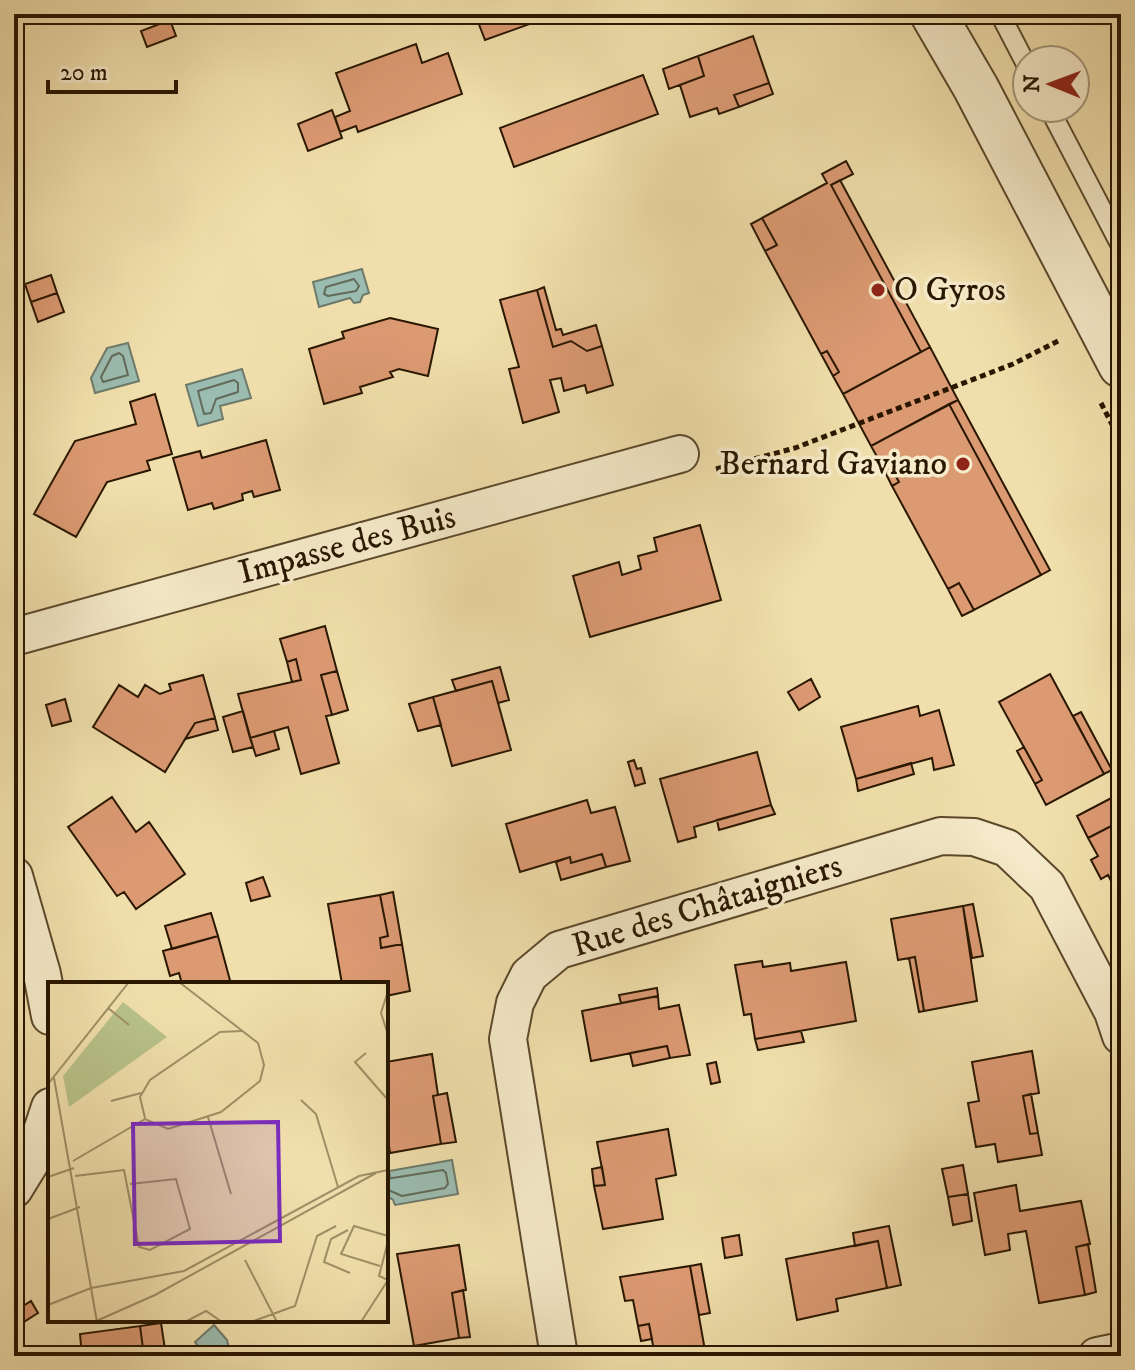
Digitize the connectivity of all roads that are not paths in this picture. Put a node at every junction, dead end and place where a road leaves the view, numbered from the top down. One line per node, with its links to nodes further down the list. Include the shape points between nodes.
1 (933, 14): 6 (street)
2 (1000, 14): 3 (lane)
3 (1016, 44)
4 (1057, 124): 5 (lane)
5 (1121, 246)
6 (1121, 365)
7 (680, 454): 8 (street, Impasse des Buis)
8 (14, 637)
9 (14, 876): 10 (street)
10 (48, 1006)
11 (1121, 1036): 15 (street, Rue des Châtaigniers, via 1047,886 1007,848 974,837 941,836 559,950 529,975 515,1003 508,1039)
12 (48, 1113): 13 (street, via 33,1158)
13 (14, 1189)
14 (1121, 1351): 16 (street)
15 (559, 1356)
16 (1097, 1356)

